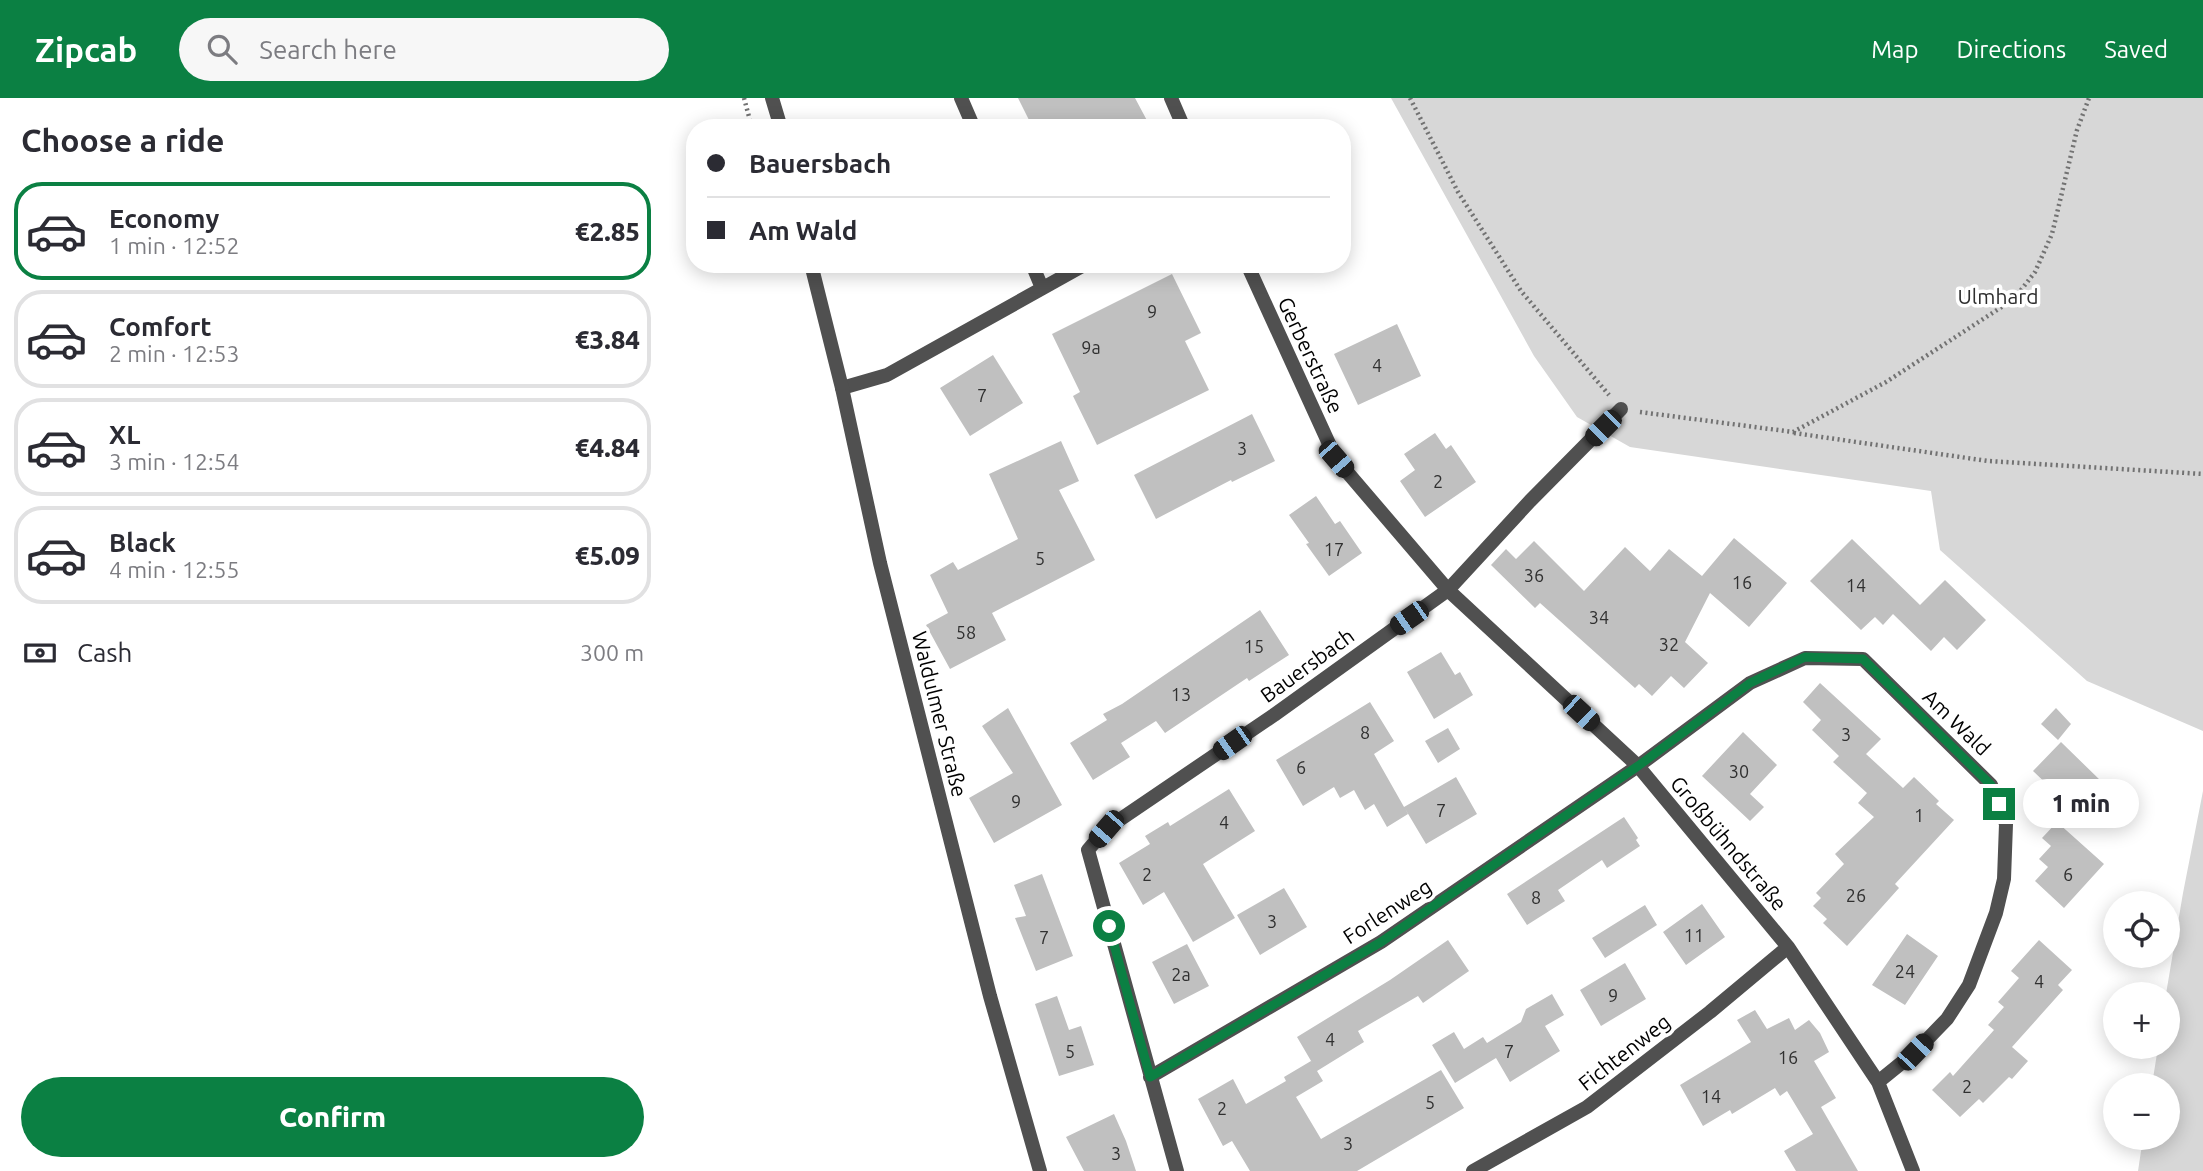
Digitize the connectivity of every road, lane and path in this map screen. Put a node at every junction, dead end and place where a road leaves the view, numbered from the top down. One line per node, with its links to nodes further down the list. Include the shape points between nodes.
1 (744, 98): 7 (path)
2 (772, 98): 8 (street)
3 (961, 98): 9 (street)
4 (1171, 98): 10 (street)
5 (1410, 98): 17 (path, via 1458,192 1521,290)
6 (2089, 98): 18 (path, via 2052,234 2035,272 2014,299 1886,382)
7 (750, 119)
8 (778, 119)
9 (970, 119)
10 (1180, 119)
11 (813, 273): 16 (street, Waldulmer Straße)
12 (1036, 273): 15 (street)
13 (1070, 273): 15 (street)
14 (1251, 273): 20 (street, Gerberstraße, via 1336,459)
15 (1042, 288): 16 (street, via 887,375)
16 (842, 388): 25 (street, Waldulmer Straße, via 880,563 969,915)
17 (1621, 409): 18 (path); 20 (street)
18 (1793, 432): 19 (path, via 1988,461)
19 (2203, 474)
20 (1448, 590): 21 (street, Großbühndstraße); 23 (street, Bauersbach, via 1106,829 1088,850)
21 (1638, 766): 22 (street, Großbühndstraße); 23 (street, Forlenweg, via 1381,942); 24 (street, Am Wald, via 1750,683 1805,657 1863,659 1991,785 2006,824 2005,852 2001,890 1983,953 1947,1019)
22 (1788, 947): 24 (street, Großbühndstraße); 27 (street, Fichtenweg, via 1587,1107)
23 (1150, 1077): 26 (street, Bauersbach)
24 (1878, 1082): 28 (street, Großbühndstraße)
25 (1041, 1171)
26 (1177, 1171)
27 (1473, 1171)
28 (1913, 1171)

